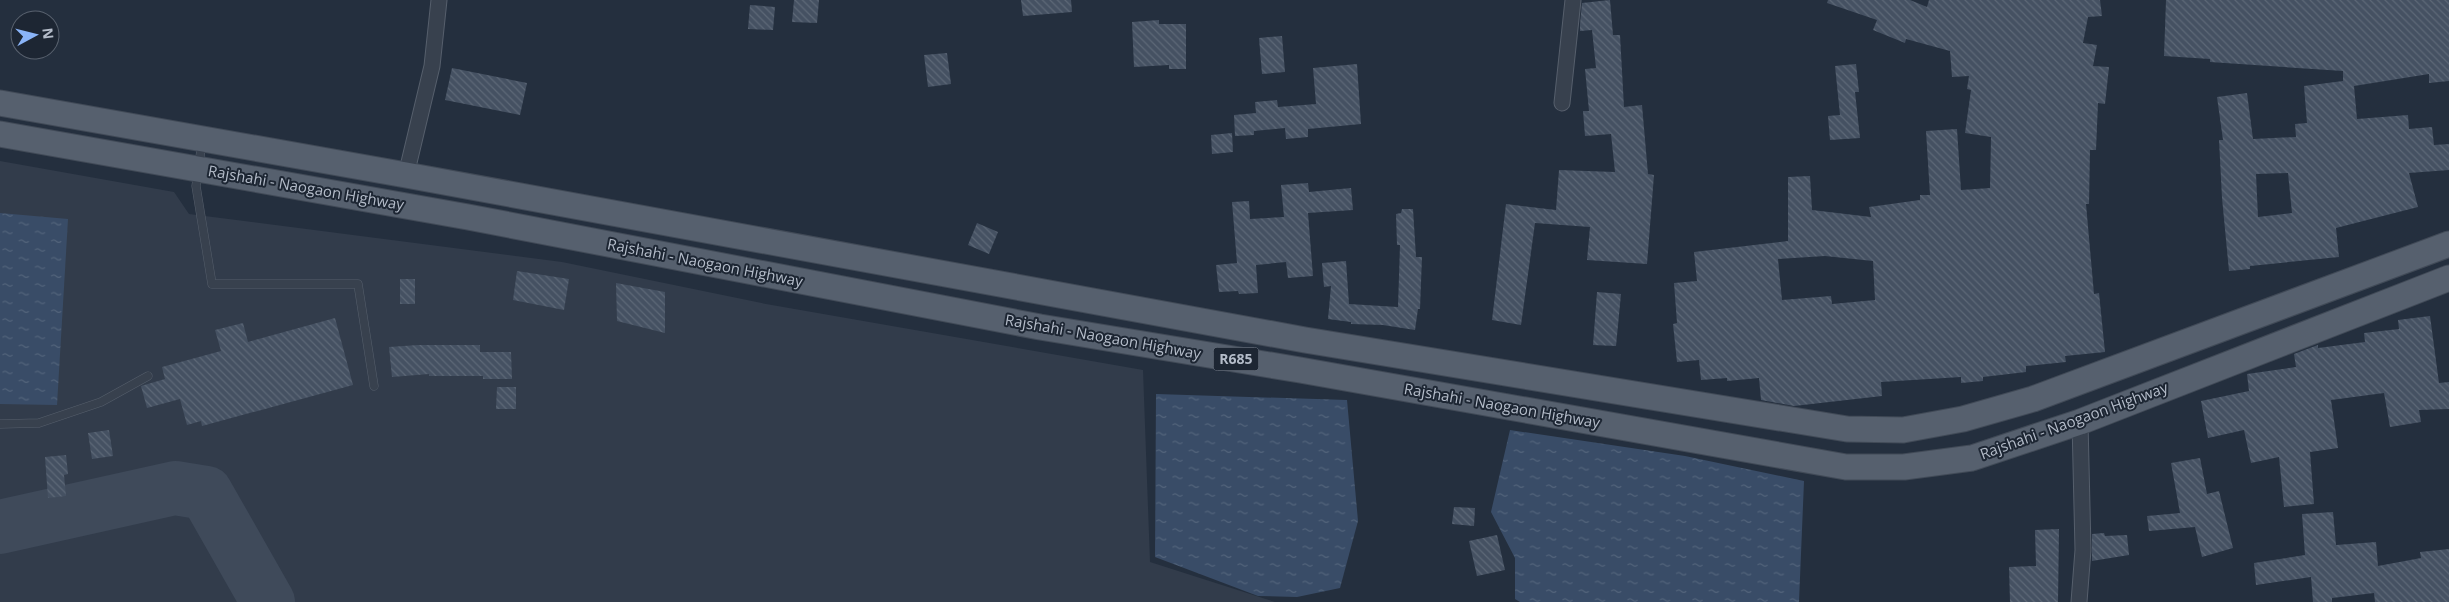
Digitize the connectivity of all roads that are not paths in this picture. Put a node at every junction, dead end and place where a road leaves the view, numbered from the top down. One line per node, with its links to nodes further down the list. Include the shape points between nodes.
1 (439, 0): 8 (street, via 432,66)
2 (1573, 0): 3 (street)
3 (1562, 102)
4 (0, 103): 6 (main road, Rajshahi - Naogaon Highway / R685)
5 (0, 134): 7 (main road, Rajshahi - Naogaon Highway / R685)
6 (202, 138): 7 (lane); 8 (main road, Rajshahi - Naogaon Highway / R685)
7 (198, 168): 10 (main road, Rajshahi - Naogaon Highway / R685); 16 (lane, via 196,186 212,284 358,284)
8 (406, 175): 9 (main road, Rajshahi - Naogaon Highway / R685)
9 (475, 188): 10 (main road); 13 (main road, Rajshahi - Naogaon Highway / R685, via 1305,340 1847,429 1903,430 2033,399)
10 (468, 217): 17 (main road, Rajshahi - Naogaon Highway / R685, via 1040,327 1320,373 1846,467 1904,467 1972,458)
11 (2449, 244): 13 (main road, Rajshahi - Naogaon Highway / R685)
12 (2449, 278): 14 (main road, Rajshahi - Naogaon Highway / R685)
13 (2312, 295): 14 (main road)
14 (2324, 327): 17 (main road, Rajshahi - Naogaon Highway / R685)
15 (148, 376): 18 (lane, via 102,402 39,423)
16 (374, 386)
17 (2080, 422): 19 (street, via 2083,550)
18 (0, 424)
19 (2079, 602)

